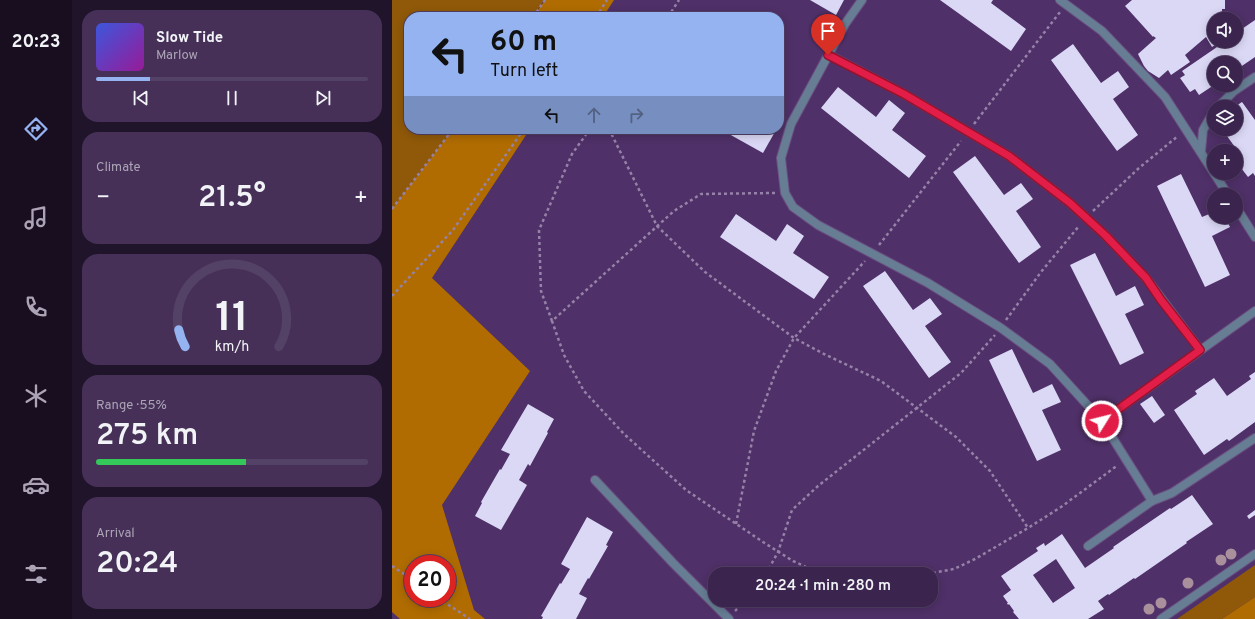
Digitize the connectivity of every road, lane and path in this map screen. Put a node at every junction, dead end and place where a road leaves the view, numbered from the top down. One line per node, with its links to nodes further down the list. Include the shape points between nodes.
1 (545, 0): 6 (path)
2 (607, 0): 7 (path)
3 (680, 0): 8 (path)
4 (862, 0): 9 (street)
5 (1060, 0): 13 (street, via 1102,31 1165,97)
6 (537, 12)
7 (599, 12)
8 (672, 12)
9 (828, 55): 20 (street, via 791,124 781,158); 22 (street, via 904,94 1009,156)
10 (1255, 77): 11 (street)
11 (1225, 100)
12 (1207, 123): 18 (street, via 1203,130)
13 (1186, 129): 18 (street); 22 (path)
14 (449, 134): 21 (path)
15 (520, 134): 26 (path, via 453,230)
16 (586, 134): 28 (path, via 572,154 539,230 541,291)
17 (611, 134): 24 (path)
18 (1201, 152): 19 (street)
19 (1207, 162)
20 (785, 193): 24 (path, via 701,194); 29 (street, via 793,208 818,225 928,283)
21 (392, 209)
22 (1086, 217): 29 (path, via 1041,272); 30 (street, via 1146,278)
23 (1243, 218): 25 (street)
24 (657, 226): 28 (path); 31 (path, via 705,272 794,338 881,381)
25 (1255, 237)
26 (392, 296)
27 (1255, 311): 30 (street)
28 (552, 321): 39 (path, via 564,355 584,391 624,434 686,490)
29 (1001, 328): 31 (path, via 961,373); 32 (street, via 1050,364)
30 (1200, 350): 32 (street)
31 (917, 408): 37 (path, via 956,437 990,471); 39 (path, via 818,486 792,510)
32 (1102, 421): 34 (street)
33 (1255, 438): 36 (street, via 1172,493)
34 (1126, 460): 36 (street); 37 (path)
35 (594, 480): 48 (street)
36 (1152, 501): 38 (street)
37 (1028, 528): 44 (path, via 975,559 954,569)
38 (1088, 546)
39 (778, 552): 42 (path); 43 (path)
40 (1255, 554): 49 (street)
41 (392, 566): 45 (path)
42 (770, 567)
43 (806, 567)
44 (938, 572)
45 (404, 574)
46 (452, 607): 47 (path)
47 (470, 619)
48 (729, 619)
49 (1161, 619)

